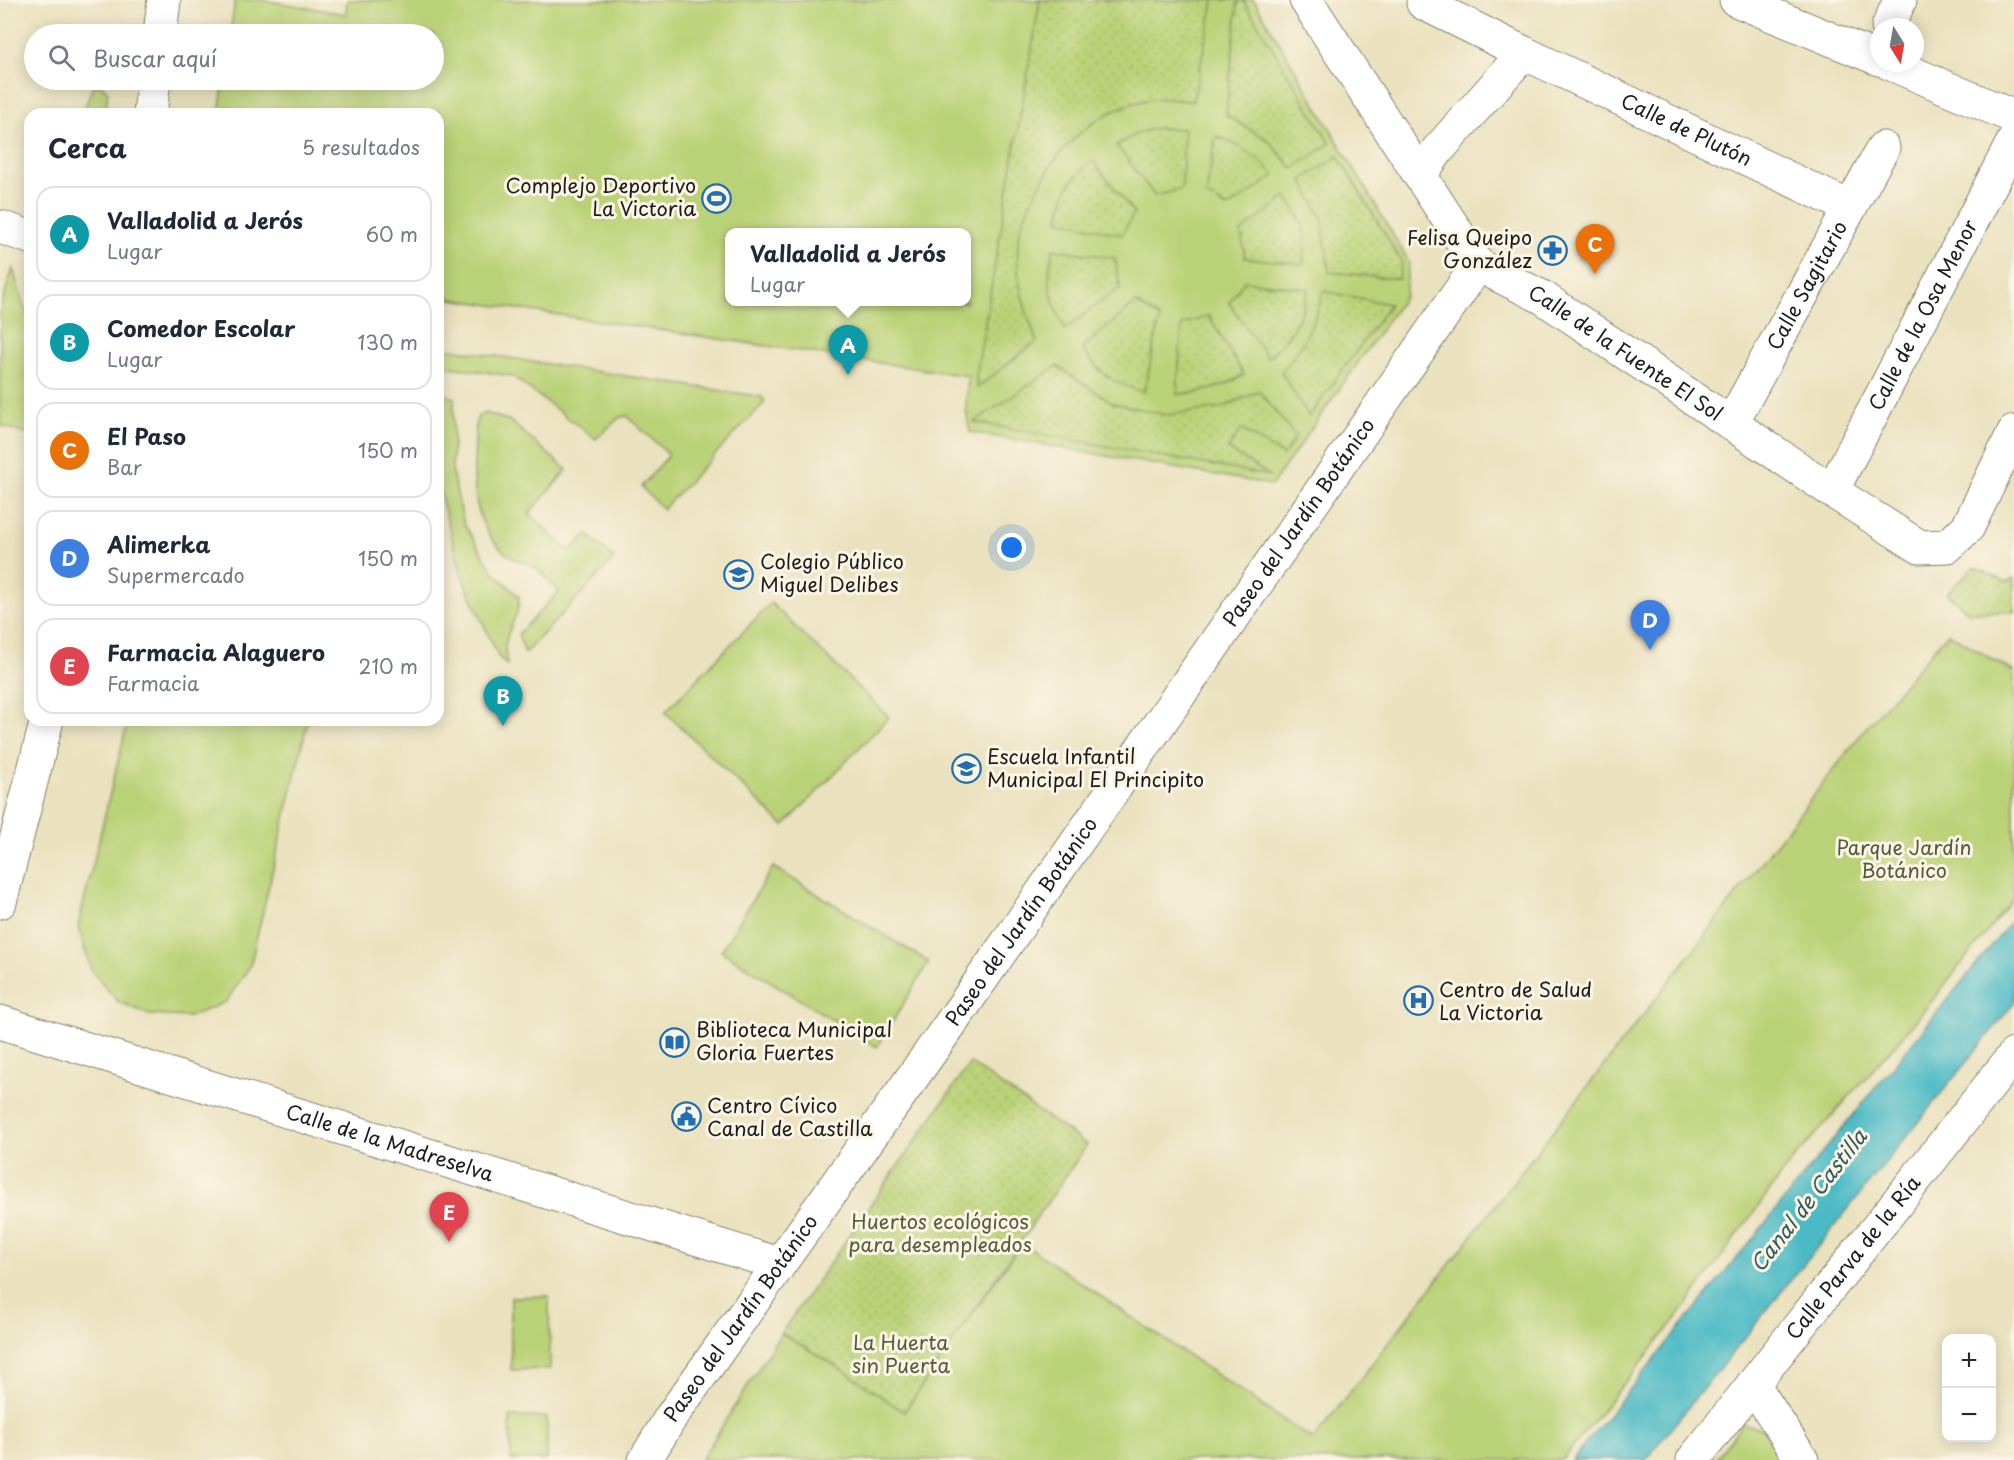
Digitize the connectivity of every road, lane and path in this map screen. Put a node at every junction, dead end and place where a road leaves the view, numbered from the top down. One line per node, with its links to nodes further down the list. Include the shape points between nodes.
1 (164, 0): 7 (street)
2 (1306, 0): 16 (street)
3 (1736, 0): 9 (street)
4 (1900, 0): 6 (street)
5 (1423, 3): 8 (street, Calle de Plutón)
6 (1892, 18)
7 (161, 24)
8 (1524, 53): 16 (street); 17 (street, Calle de Plutón)
9 (1870, 53)
10 (1914, 72): 13 (street)
11 (153, 90): 12 (street)
12 (151, 108)
13 (2014, 117)
14 (2014, 140): 23 (street, Calle de la Osa Menor)
15 (1883, 148): 17 (street, Calle Sagitario)
16 (1420, 175): 20 (street)
17 (1849, 207): 21 (street, Calle Sagitario)
18 (0, 227): 19 (street)
19 (24, 235)
20 (1478, 265): 21 (street, Calle de la Fuente El Sol, via 1542,297); 28 (street, Paseo del Jardín Botánico, via 961,1009)
21 (1731, 424): 23 (street, Calle de la Fuente El Sol)
22 (2014, 432): 23 (street, Calle de la Fuente El Sol, via 1968,527 1948,546 1920,547)
23 (1832, 491)
24 (45, 726): 25 (street)
25 (0, 902)
26 (0, 1022): 28 (street, Calle de la Madreselva)
27 (2014, 1055): 29 (street, Calle Parva de la Ría)
28 (778, 1264): 30 (street, Paseo del Jardín Botánico)
29 (1753, 1384): 31 (street, Calle Parva de la Ría); 32 (street)
30 (645, 1460)
31 (1693, 1460)
32 (1802, 1460)

